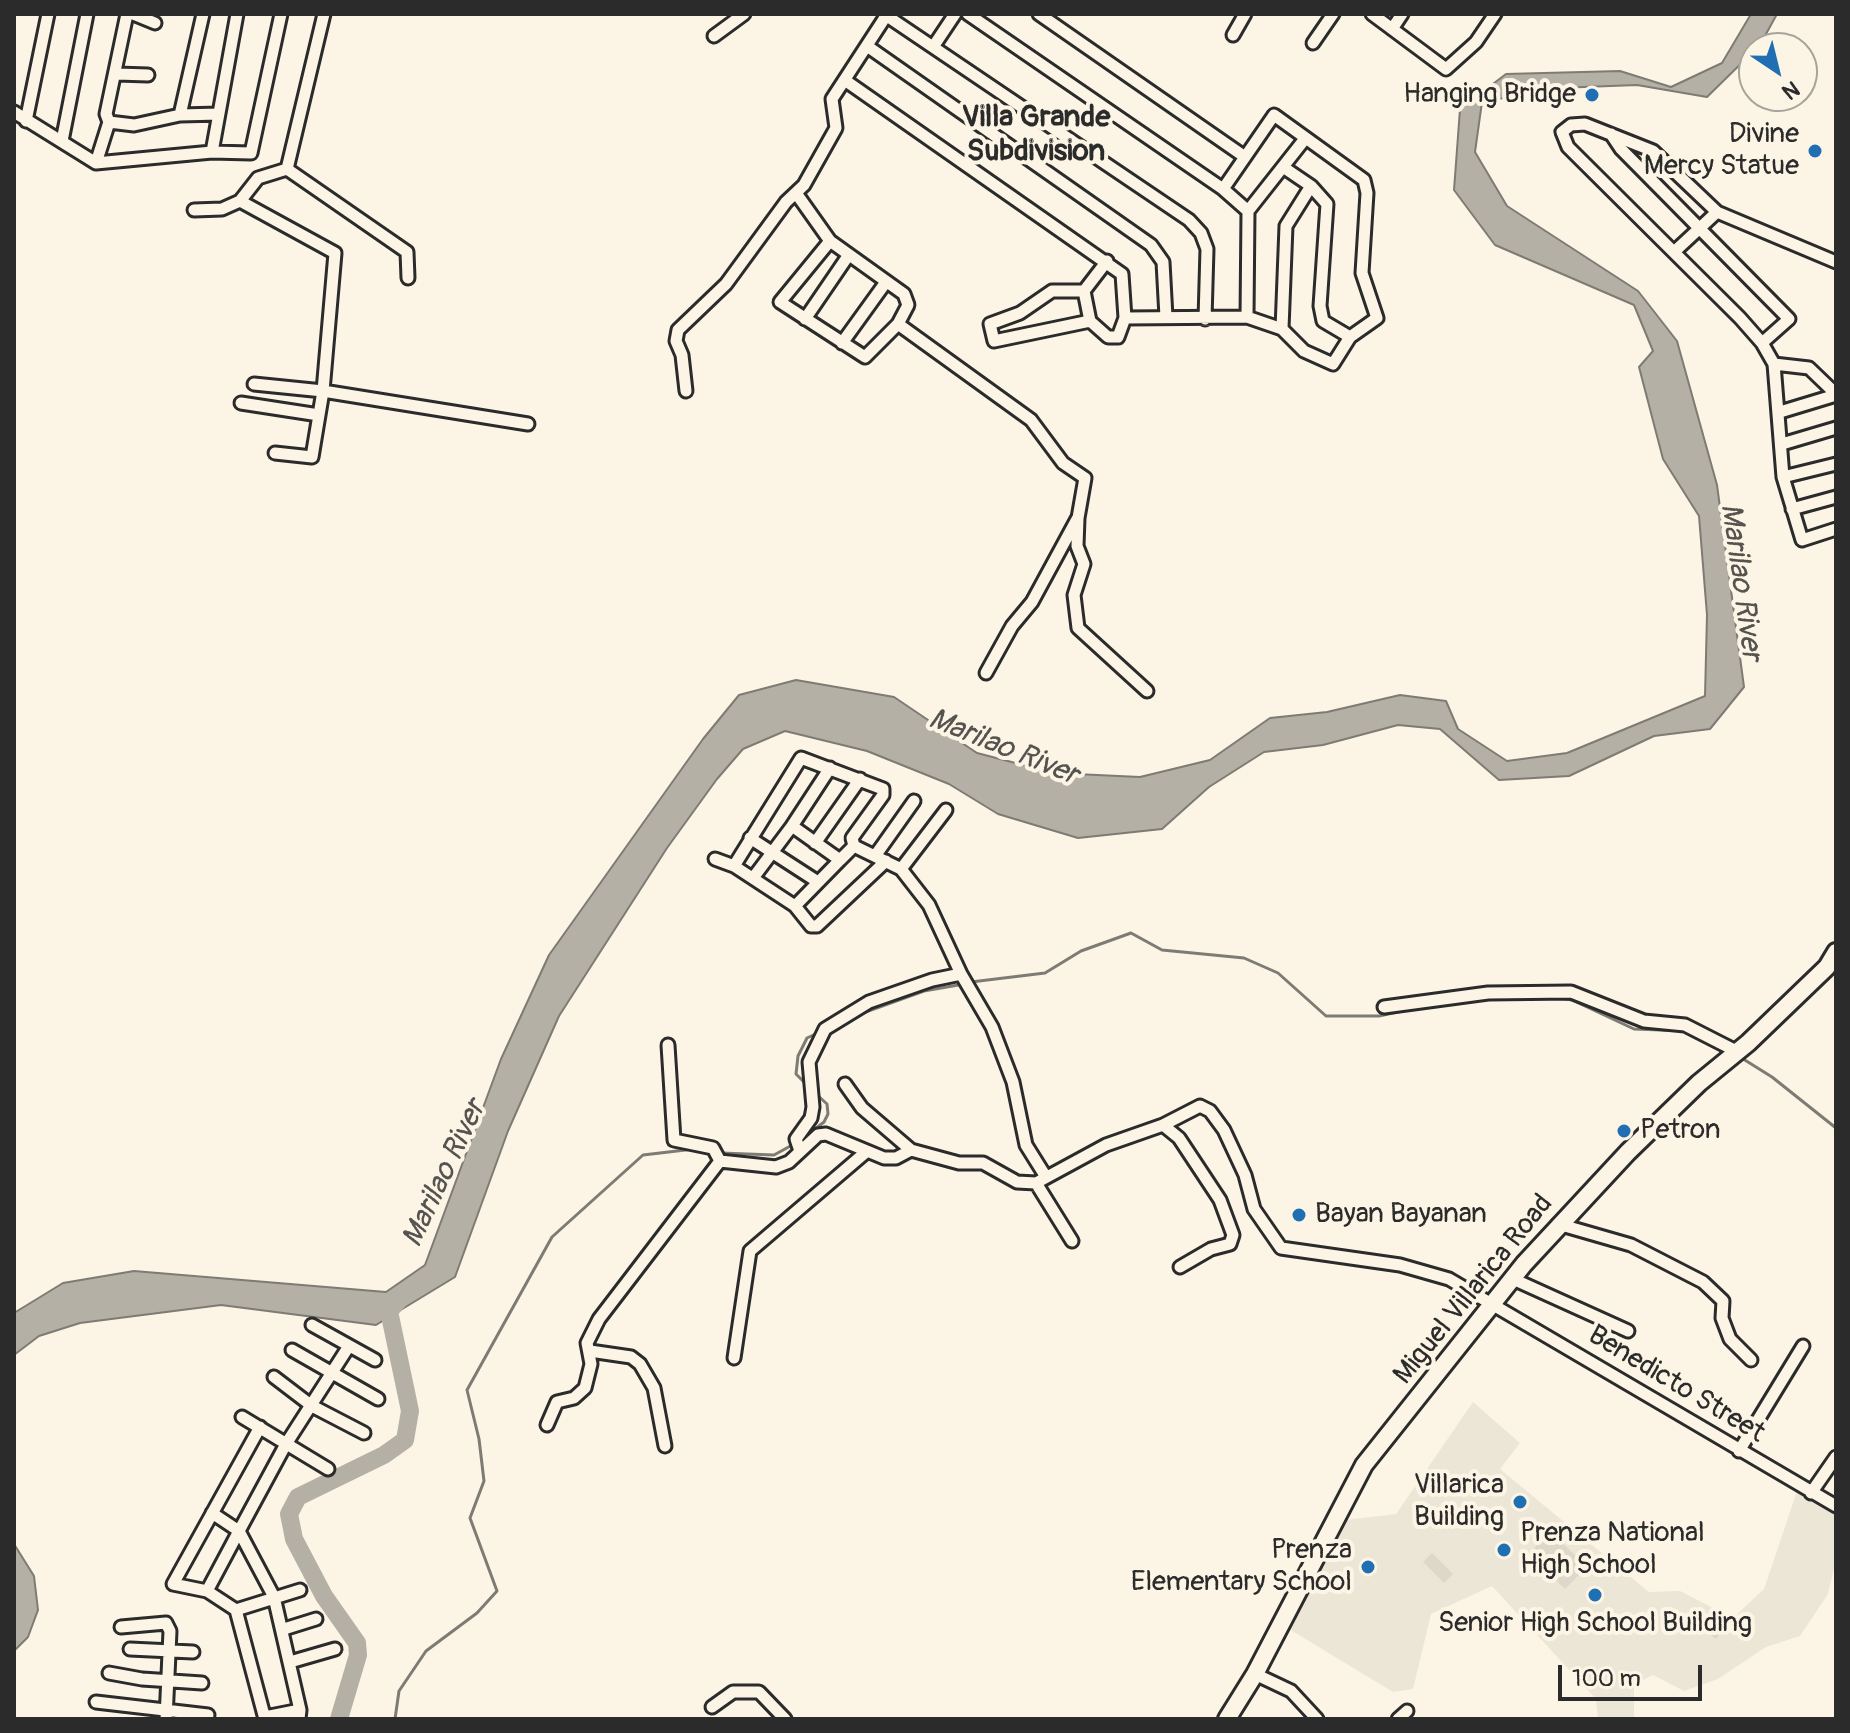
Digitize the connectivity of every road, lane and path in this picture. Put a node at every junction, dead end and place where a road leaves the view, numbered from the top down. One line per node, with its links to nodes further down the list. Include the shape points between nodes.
1 (48, 14): 34 (street)
2 (87, 14): 38 (street)
3 (127, 14): 28 (street)
4 (133, 14): 20 (street)
5 (203, 14): 33 (street)
6 (281, 14): 39 (street, via 251,153)
7 (324, 14): 43 (street)
8 (744, 14): 24 (street)
9 (906, 14): 21 (street)
10 (955, 14): 27 (street)
11 (968, 14): 45 (street)
12 (1039, 14): 40 (street)
13 (1245, 14): 23 (street)
14 (1333, 14): 25 (street)
15 (1372, 14): 22 (street)
16 (1402, 14): 22 (street)
17 (1495, 14): 22 (street, via 1476,42 1446,69)
18 (236, 15): 32 (street)
19 (885, 15): 21 (street); 26 (street)
20 (155, 23)
21 (899, 25): 27 (street)
22 (1392, 29)
23 (1233, 35)
24 (714, 36)
25 (1313, 43)
26 (867, 46): 30 (street); 61 (street, via 1156,249 1163,262)
27 (933, 47): 65 (street, via 1193,224 1207,249)
28 (117, 74): 29 (street); 35 (street, via 106,114)
29 (148, 75)
30 (846, 81): 46 (street, via 832,99 836,128); 55 (street)
31 (14, 112): 34 (street)
32 (219, 114): 33 (street); 39 (street)
33 (180, 115): 35 (street, via 134,125)
34 (26, 121): 38 (street)
35 (109, 122): 41 (street)
36 (1611, 134): 50 (street, via 1653,151); 51 (street); 53 (street, via 1585,124 1566,127 1561,136)
37 (1304, 140): 40 (street, via 1274,115); 42 (street); 70 (street, via 1366,185 1362,273 1377,318)
38 (62, 141): 41 (street)
39 (212, 152): 41 (street)
40 (1245, 157): 45 (street)
41 (96, 163)
42 (1283, 167): 44 (street); 49 (street)
43 (287, 169): 47 (street, via 258,178); 57 (street, via 407,252)
44 (1311, 186): 68 (street, via 1286,226); 70 (street, via 1328,211 1323,321)
45 (1223, 189): 49 (street)
46 (796, 193): 52 (street); 76 (street, via 726,284 678,330)
47 (240, 201): 48 (street, via 222,209); 75 (street, via 335,253)
48 (194, 210)
49 (1248, 211): 62 (street)
50 (1717, 212): 51 (street); 56 (street)
51 (1699, 228): 53 (street); 72 (street, via 1789,319)
52 (830, 241): 54 (street); 64 (street, via 780,302)
53 (1674, 252): 72 (street)
54 (848, 256): 58 (street); 64 (street)
55 (1107, 261): 59 (street); 63 (street, via 1124,280)
56 (1836, 262)
57 (408, 278)
58 (886, 282): 67 (street, via 907,300); 71 (street)
59 (1084, 291): 60 (street, via 1052,291); 66 (street)
60 (1020, 313): 69 (street); 69 (street, via 990,324 994,341)
61 (1166, 317): 63 (street); 65 (street)
62 (1247, 317): 65 (street); 68 (street)
63 (1125, 318): 66 (street, via 1113,338)
64 (805, 319): 71 (street)
65 (1205, 319)
66 (1090, 321): 69 (street)
67 (898, 324): 71 (street, via 868,356); 89 (street, via 1031,420 1063,463 1085,478)
68 (1282, 329): 70 (street, via 1304,351 1328,363 1338,360)
69 (1022, 334)
70 (1350, 337)
71 (842, 343)
72 (1762, 343): 73 (street)
73 (1774, 364): 77 (street, via 1809,368); 79 (street)
74 (254, 384): 75 (street)
75 (323, 391): 80 (street); 81 (street)
76 (686, 391)
77 (1836, 395): 79 (street)
78 (241, 403): 80 (street)
79 (1780, 412): 83 (street)
80 (319, 415): 84 (street, via 312,457)
81 (528, 424)
82 (1836, 428): 83 (street)
83 (1782, 444): 86 (street)
84 (275, 453)
85 (1836, 464): 86 (street)
86 (1783, 477): 88 (street)
87 (1836, 497): 88 (street)
88 (1792, 509): 90 (street, via 1802,540)
89 (1078, 518): 91 (street); 92 (street, via 1077,546 1084,564 1074,595 1078,628)
90 (1836, 529)
91 (986, 673)
92 (1147, 691)
93 (830, 768): 94 (street); 97 (street); 98 (street, via 801,758)
94 (860, 779): 99 (street); 100 (street, via 884,792 855,833)
95 (914, 801): 103 (street)
96 (946, 810): 106 (street)
97 (792, 826): 99 (street); 101 (street)
98 (750, 838): 101 (street); 105 (street)
99 (815, 843): 104 (street)
100 (854, 846): 103 (street); 104 (street)
101 (772, 853): 107 (street); 108 (street)
102 (715, 859): 105 (street)
103 (881, 859): 106 (street); 109 (street, via 815,927)
104 (840, 860): 108 (street)
105 (734, 866): 107 (street)
106 (901, 869): 111 (street, via 929,905)
107 (753, 878): 109 (street)
108 (818, 882): 109 (street)
109 (795, 906)
110 (1836, 952): 114 (main road, Miguel Villarica Road, via 1827,967)
111 (964, 980): 118 (street, via 932,980 869,1002 825,1029 809,1062 813,1107 796,1139); 121 (street, via 1006,1062 1026,1145)
112 (1384, 1007): 114 (street, via 1488,993 1571,992 1644,1021 1685,1025)
113 (668, 1045): 120 (street, via 674,1140 713,1148)
114 (1738, 1052): 122 (main road, Miguel Villarica Road, via 1699,1083)
115 (845, 1084): 117 (street, via 862,1108)
116 (1163, 1125): 121 (street, via 1106,1145); 124 (street, via 1179,1138 1220,1200 1233,1235 1230,1244); 126 (street, Benedicto Street, via 1200,1106 1210,1111 1235,1151 1263,1225 1285,1251 1422,1269)
117 (911, 1150): 119 (street, via 896,1158); 121 (street, via 959,1163 983,1163 1017,1182)
118 (800, 1151): 119 (street, via 826,1134); 120 (street, via 776,1167)
119 (866, 1152): 133 (street, via 750,1251)
120 (720, 1161): 132 (street, via 599,1319 587,1343)
121 (1041, 1180): 123 (street)
122 (1558, 1224): 125 (main road, Miguel Villarica Road); 135 (street, via 1631,1245 1703,1282 1723,1301 1722,1318 1730,1339)
123 (1072, 1241)
124 (1180, 1267)
125 (1513, 1279): 126 (main road, Miguel Villarica Road); 128 (street)
126 (1494, 1303): 146 (street, Benedicto Street); 166 (main road, Miguel Villarica Road, via 1364,1465)
127 (312, 1325): 129 (street)
128 (1628, 1331)
129 (349, 1346): 134 (street); 136 (street)
130 (1803, 1346): 146 (street)
131 (292, 1350): 136 (street)
132 (590, 1351): 141 (street, via 585,1388 574,1398 557,1402); 145 (street, via 631,1357 640,1364 654,1388)
133 (734, 1358)
134 (375, 1360)
135 (1751, 1360)
136 (332, 1375): 138 (street); 139 (street)
137 (274, 1377): 139 (street)
138 (378, 1399)
139 (312, 1406): 143 (street); 144 (street)
140 (242, 1417): 142 (street)
141 (547, 1425)
142 (260, 1427): 144 (street); 151 (street)
143 (364, 1433)
144 (286, 1444): 148 (street); 152 (street)
145 (665, 1446)
146 (1739, 1451): 149 (street, Benedicto Street)
147 (1836, 1457): 149 (street)
148 (328, 1469)
149 (1811, 1493): 150 (street, Benedicto Street)
150 (1836, 1506)
151 (212, 1513): 152 (street); 154 (street, via 173,1584)
152 (239, 1531): 154 (street); 155 (street)
153 (300, 1590): 155 (street)
154 (207, 1591): 156 (street)
155 (274, 1597): 156 (street); 159 (street)
156 (236, 1610): 174 (street)
157 (316, 1619): 159 (street)
158 (121, 1627): 162 (street, via 166,1623)
159 (284, 1629): 164 (street)
160 (130, 1649): 162 (street)
161 (335, 1649): 164 (street)
162 (168, 1651): 163 (street); 167 (street)
163 (193, 1652)
164 (290, 1662): 171 (street)
165 (109, 1673): 167 (street)
166 (1255, 1674): 176 (main road, Miguel Villarica Road); 177 (street, via 1291,1691)
167 (167, 1680): 168 (street); 172 (street)
168 (202, 1683)
169 (96, 1702): 172 (street)
170 (712, 1707): 175 (street, via 733,1692 759,1692)
171 (300, 1714): 174 (street)
172 (165, 1715): 173 (street)
173 (208, 1715)
174 (265, 1718)
175 (785, 1719)
176 (1227, 1719)
177 (1317, 1719)

